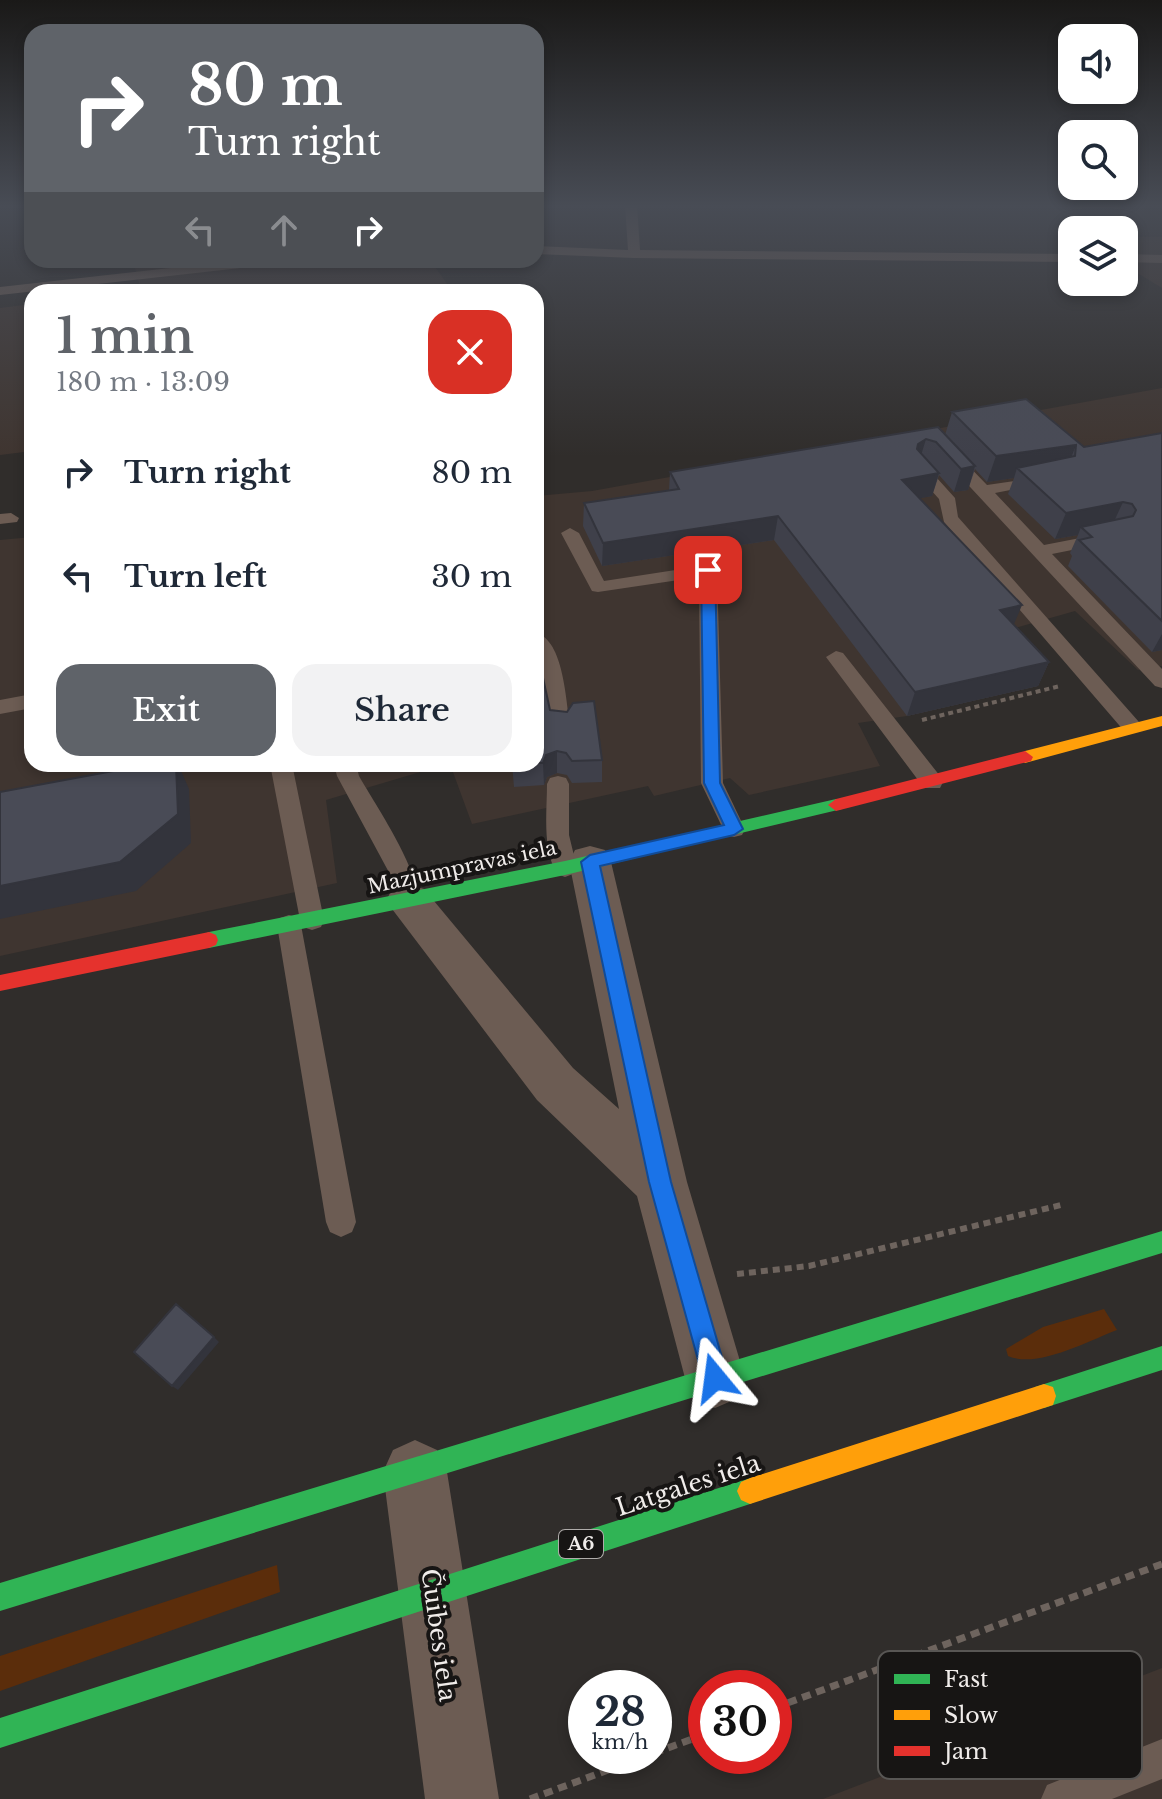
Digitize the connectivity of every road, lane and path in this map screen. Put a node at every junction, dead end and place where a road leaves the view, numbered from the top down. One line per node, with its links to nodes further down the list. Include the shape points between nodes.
1 (941, 447): 4 (lane)
2 (921, 470): 10 (lane, via 947,498 950,518)
3 (1058, 476): 4 (lane)
4 (982, 491): 7 (lane)
5 (570, 533): 22 (lane, via 598,587 708,570 712,783)
6 (1112, 536): 7 (lane)
7 (1039, 551): 11 (lane)
8 (544, 650): 15 (lane)
9 (836, 657): 16 (lane)
10 (1088, 678): 16 (path); 17 (lane)
11 (1162, 681)
12 (24, 702): 13 (lane)
13 (0, 707)
14 (1161, 722): 17 (main road, Mazjumpravas iela)
15 (560, 726)
16 (890, 727): 20 (lane)
17 (1132, 727): 20 (main road, Mazjumpravas iela)
18 (282, 772): 25 (lane)
19 (347, 772): 24 (lane, via 404,878)
20 (932, 782): 22 (main road, Mazjumpravas iela)
21 (558, 784): 23 (lane, via 558,835)
22 (734, 829): 23 (main road, Mazjumpravas iela)
23 (578, 865): 24 (main road, Mazjumpravas iela); 27 (street)
24 (408, 901): 25 (main road, Mazjumpravas iela); 27 (street, via 555,1084)
25 (301, 923): 26 (main road, Mazjumpravas iela); 29 (lane)
26 (0, 983)
27 (660, 1182): 31 (street)
28 (1061, 1205): 31 (path, via 809,1266)
29 (341, 1222)
30 (1162, 1242): 33 (main road)
31 (688, 1280): 33 (street)
32 (1162, 1358): 36 (main road, Latgales iela / A6)
33 (715, 1378): 34 (main road)
34 (415, 1472): 36 (street, Čuibes iela); 37 (main road)
35 (1162, 1564): 38 (path)
36 (434, 1591): 41 (main road, Latgales iela / A6); 46 (street, Čuibes iela)
37 (0, 1597)
38 (928, 1651)
39 (878, 1669): 40 (path)
40 (792, 1701)
41 (0, 1733)
42 (1162, 1759): 43 (lane)
43 (1142, 1767)
44 (597, 1774): 47 (path)
45 (1112, 1779): 48 (lane)
46 (462, 1799)
47 (530, 1799)
48 (1061, 1799)

